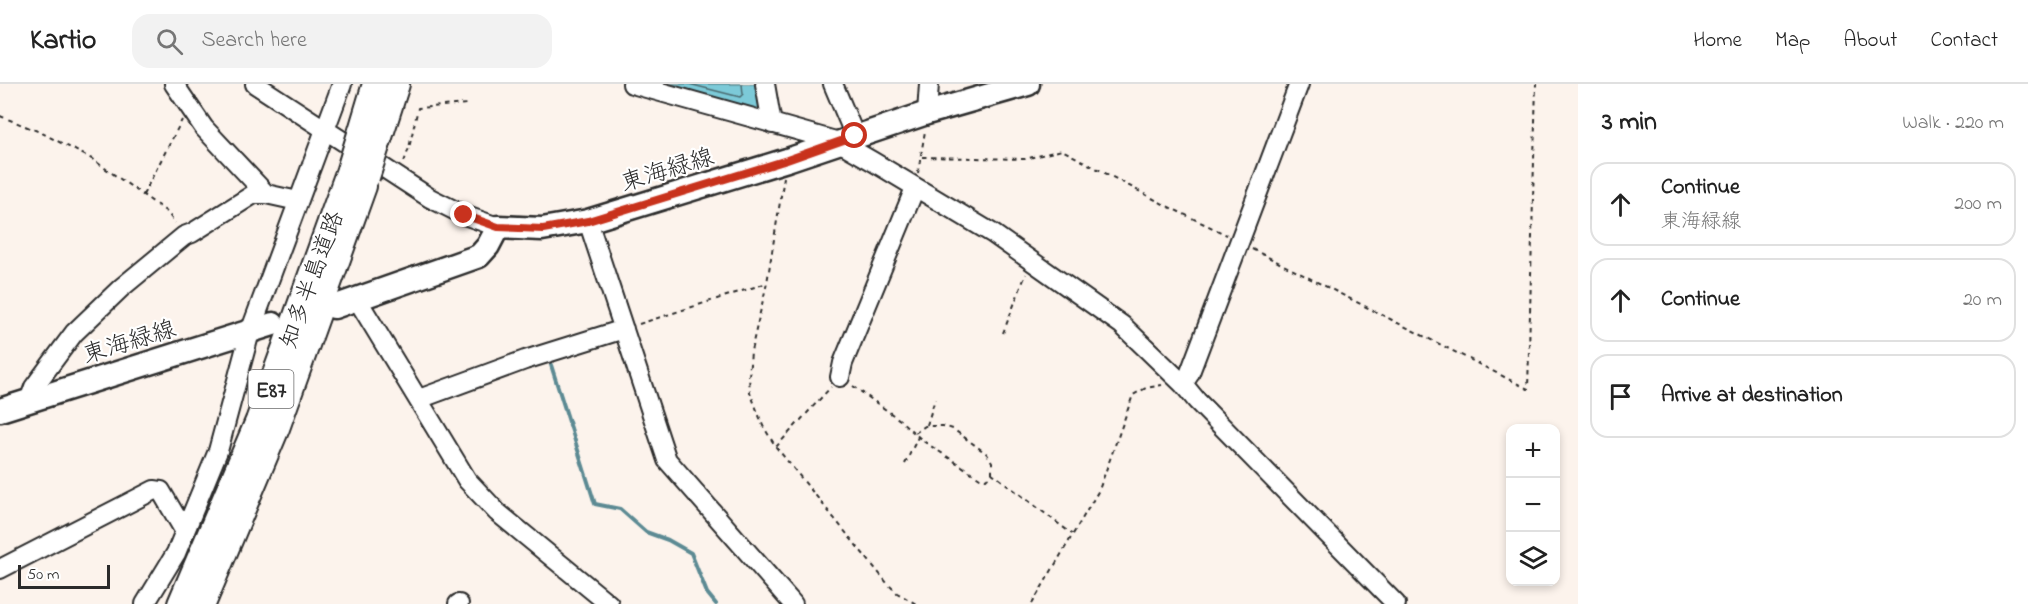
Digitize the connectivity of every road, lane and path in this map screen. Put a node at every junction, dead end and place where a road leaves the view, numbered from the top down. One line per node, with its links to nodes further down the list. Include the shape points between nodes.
1 (174, 84): 14 (street)
2 (255, 84): 18 (street)
3 (342, 84): 18 (street)
4 (376, 84): 19 (highway, 知多半島道路 / E87)
5 (396, 84): 19 (highway, 知多半島道路 / E87)
6 (632, 84): 17 (street)
7 (765, 84): 17 (street)
8 (833, 84): 20 (street)
9 (929, 84): 15 (street)
10 (1028, 84): 15 (main road, 東海緑線)
11 (1299, 84): 32 (street)
12 (1536, 84): 32 (path, via 1528,390)
13 (467, 104): 24 (path, via 418,108)
14 (191, 109): 26 (street); 27 (path)
15 (927, 113): 20 (main road, 東海緑線); 21 (path)
16 (0, 116): 27 (path, via 92,159)
17 (772, 124): 20 (street)
18 (325, 130): 24 (street); 28 (street)
19 (369, 139): 23 (highway, 知多半島道路 / E87, bridge)
20 (847, 139): 22 (main road, 東海緑線); 25 (street)
21 (922, 156): 25 (path); 32 (path, via 1025,159 1062,150)
22 (787, 160): 29 (main road, 東海緑線); 34 (path)
23 (358, 174): 57 (highway, 知多半島道路 / E87); 58 (highway, 知多半島道路 / E87, via 280,417)
24 (398, 177): 30 (street, via 455,211)
25 (914, 187): 33 (street); 41 (street)
26 (266, 194): 28 (street); 31 (street, via 254,194)
27 (143, 195): 31 (path)
28 (298, 201): 39 (street)
29 (588, 221): 30 (main road, 東海緑線, via 543,229); 38 (street)
30 (498, 227): 35 (main road, via 479,256)
31 (188, 234): 45 (street, via 121,288 74,333 34,387)
32 (1240, 241): 42 (street)
33 (1032, 261): 40 (path); 42 (street, via 1122,325)
34 (767, 283): 38 (path); 50 (path, via 749,377 755,408)
35 (357, 299): 36 (main road); 43 (street)
36 (334, 307)
37 (273, 324): 39 (main road, 東海緑線)
38 (624, 329): 43 (street); 60 (street, via 667,460)
39 (250, 332): 45 (main road, 東海緑線); 53 (street, via 218,451)
40 (1003, 333)
41 (840, 377): 48 (path); 50 (path)
42 (1183, 384): 54 (path, via 1156,386 1133,395 1105,478); 63 (street)
43 (418, 399): 59 (street, via 467,480 498,512)
44 (935, 399): 47 (path)
45 (29, 401): 46 (main road, 東海緑線)
46 (0, 410)
47 (926, 426): 48 (path); 52 (path, via 948,427 961,435 990,458)
48 (915, 433): 49 (path)
49 (918, 436): 51 (path); 52 (path, via 981,478)
50 (776, 447): 61 (path, via 887,583)
51 (904, 464)
52 (992, 473): 54 (path)
53 (185, 532): 55 (street, via 161,491 154,490); 56 (street)
54 (1072, 534): 62 (path)
55 (0, 569)
56 (145, 604)
57 (181, 604)
58 (202, 604)
59 (609, 604)
60 (793, 604)
61 (916, 604)
62 (1032, 604)
63 (1396, 604)

